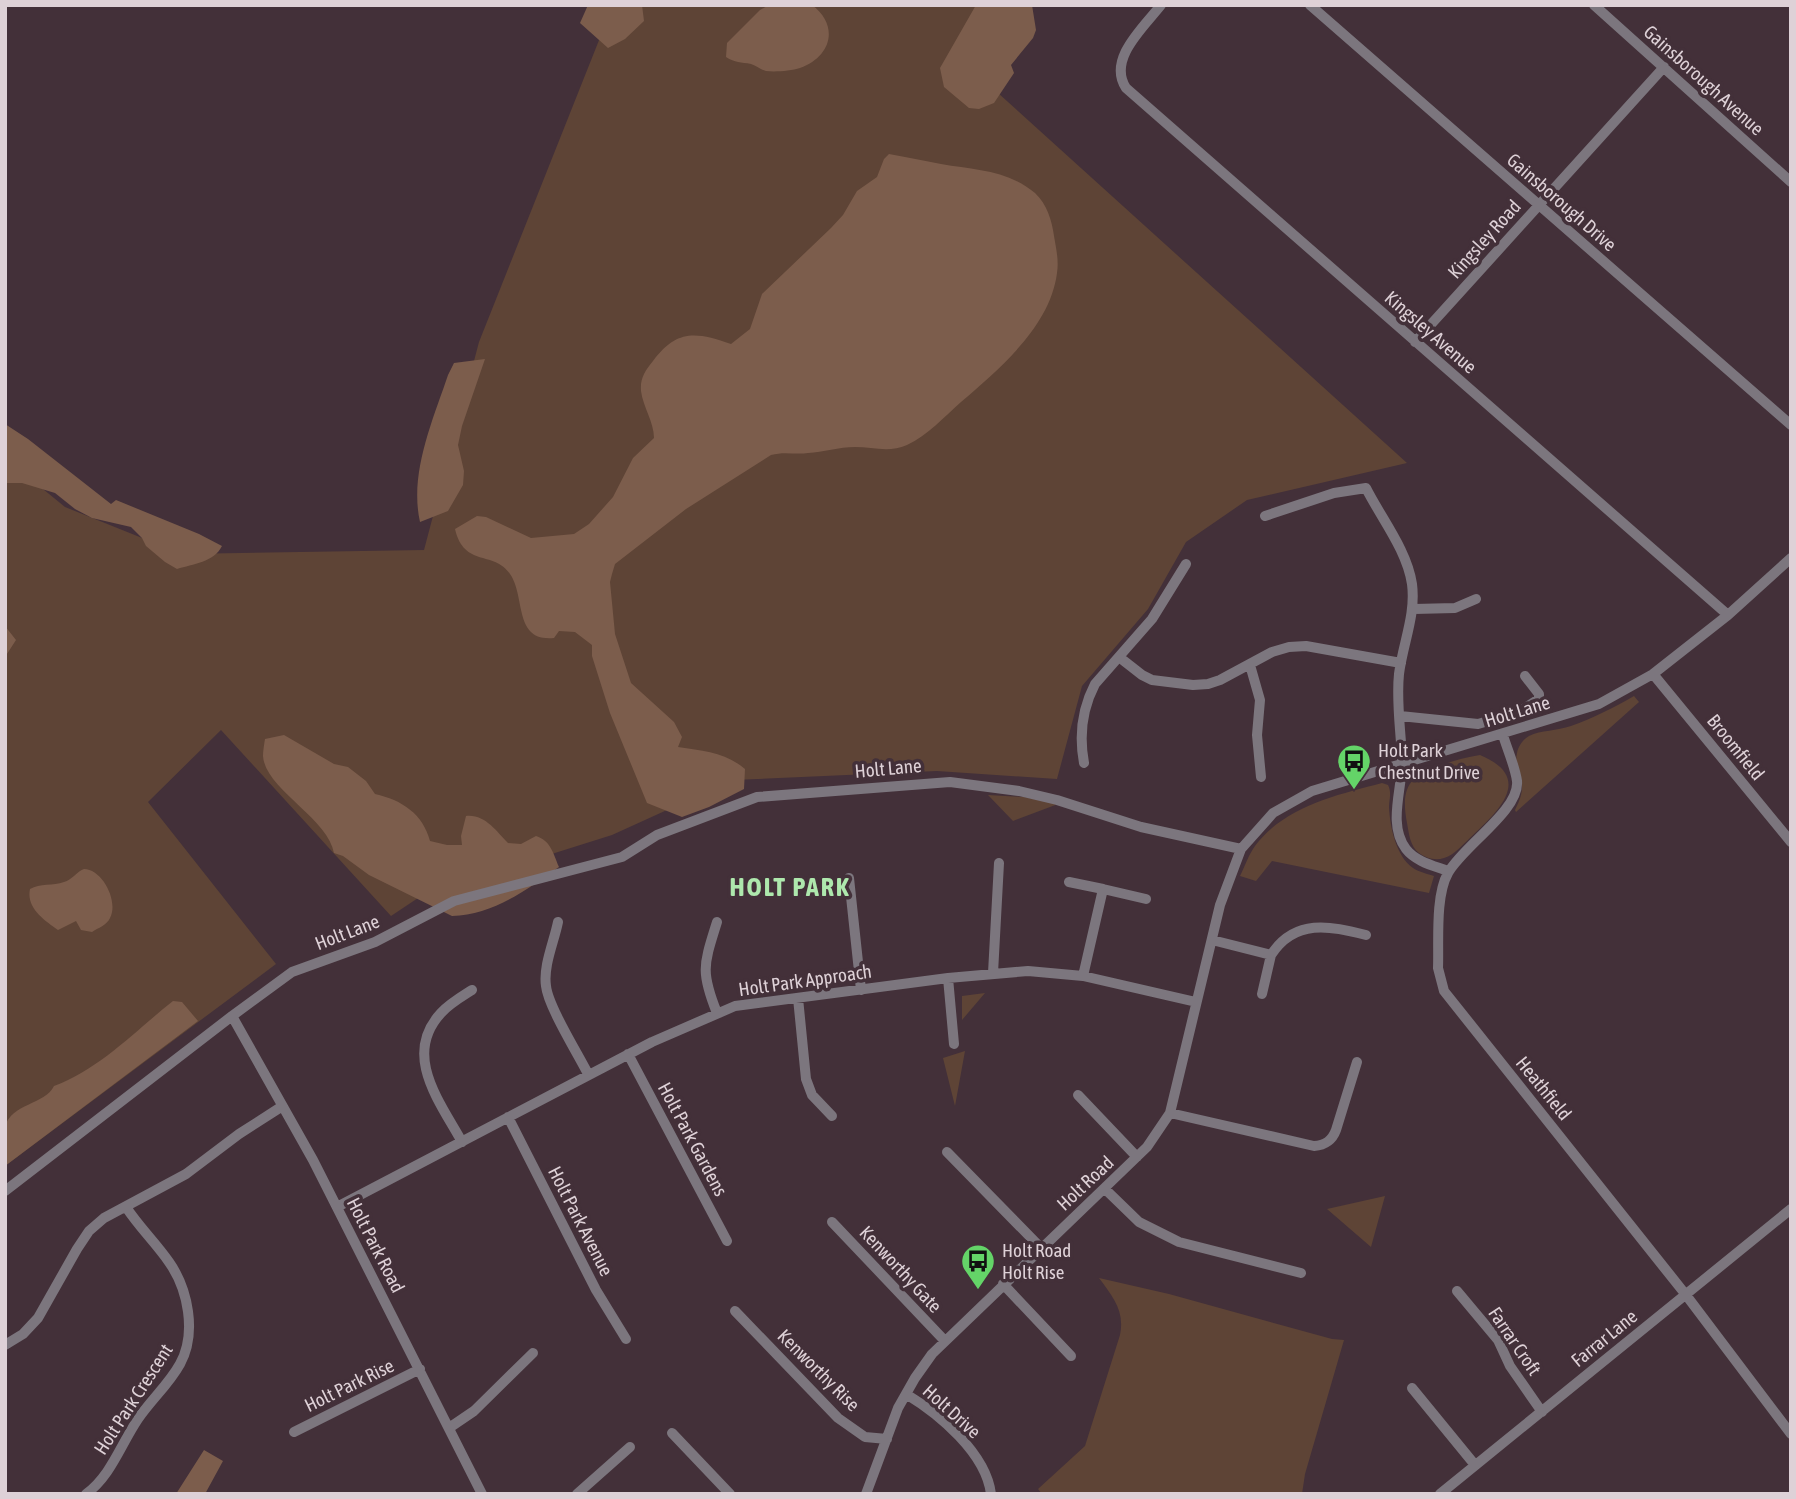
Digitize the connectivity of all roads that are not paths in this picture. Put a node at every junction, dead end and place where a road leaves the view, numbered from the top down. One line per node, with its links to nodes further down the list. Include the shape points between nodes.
1 (1161, 5): 7 (street, Kingsley Avenue, via 1122,58 1119,71 1126,88)
2 (1310, 5): 6 (street, Gainsborough Drive)
3 (1594, 5): 4 (street, Gainsborough Avenue)
4 (1664, 67): 5 (street, Gainsborough Avenue); 6 (street, Kingsley Road)
5 (1791, 181)
6 (1539, 204): 7 (street, Kingsley Road); 8 (street, Gainsborough Drive)
7 (1415, 342): 14 (street, Kingsley Avenue)
8 (1791, 425)
9 (1265, 516): 13 (street, via 1334,493 1366,488 1407,565)
10 (1791, 558): 14 (street, Holt Lane)
11 (1186, 564): 15 (street, via 1152,619)
12 (1476, 599): 13 (street, via 1455,608)
13 (1413, 609): 16 (street)
14 (1728, 615): 18 (street, Holt Lane)
15 (1119, 657): 17 (street, via 1152,680 1193,685 1220,680); 22 (street, via 1090,694 1080,737)
16 (1401, 663): 17 (street, via 1306,646 1272,652); 20 (street)
17 (1250, 665): 24 (street, via 1260,699)
18 (1653, 674): 21 (street, Holt Lane, via 1599,704); 25 (street, Broomfield)
19 (1525, 676): 20 (street, via 1539,699 1519,712 1478,724)
20 (1399, 716): 23 (street)
21 (1503, 734): 23 (street, Holt Lane); 28 (street, Heathfield, via 1517,782 1516,794)
22 (1084, 763)
23 (1402, 763): 26 (street, Holt Lane, via 1312,791 1273,813); 28 (street, via 1397,813 1406,849)
24 (1261, 777)
25 (1791, 842)
26 (1241, 849): 36 (street, Holt Road); 47 (street, Holt Lane, via 1141,827 1031,794 950,782 757,797 657,835 622,857 454,901 375,943 292,972)
27 (999, 863): 38 (street)
28 (1448, 872): 71 (street, Heathfield, via 1443,885 1438,968 1444,991)
29 (849, 878): 41 (street)
30 (1069, 882): 31 (street)
31 (1103, 890): 32 (street); 39 (street)
32 (1146, 899)
33 (558, 922): 51 (street, via 546,986)
34 (717, 922): 46 (street, via 704,974)
35 (1366, 935): 37 (street, via 1335,928 1308,929 1288,937)
36 (1212, 940): 37 (street); 45 (street, Holt Road)
37 (1271, 955): 43 (street)
38 (993, 973): 39 (street, Holt Park Approach); 40 (street, Holt Park Approach)
39 (1083, 976): 45 (street, Holt Park Approach)
40 (948, 978): 41 (street, Holt Park Approach); 48 (street)
41 (861, 989): 44 (street, Holt Park Approach)
42 (472, 990): 57 (street, via 432,1024 423,1053 429,1080)
43 (1262, 994)
44 (798, 998): 46 (street, Holt Park Approach, via 735,1006); 55 (street, via 806,1079 812,1095)
45 (1196, 1002): 54 (street, Holt Road)
46 (717, 1013): 49 (street, Holt Park Approach)
47 (232, 1016): 53 (street, Holt Park Road); 61 (street, Holt Lane)
48 (954, 1044)
49 (628, 1054): 51 (street, Holt Park Approach); 66 (street, Holt Park Gardens)
50 (1357, 1062): 54 (street, via 1336,1130 1322,1145)
51 (588, 1074): 56 (street, Holt Park Approach)
52 (1078, 1096): 59 (street)
53 (281, 1107): 62 (street, via 186,1174); 63 (street, Holt Park Road)
54 (1170, 1113): 59 (street, Holt Road)
55 (832, 1116)
56 (508, 1117): 57 (street, Holt Park Approach); 73 (street, Holt Park Avenue)
57 (461, 1142): 63 (street, Holt Park Approach)
58 (947, 1152): 67 (street)
59 (1137, 1157): 60 (street, Holt Road)
60 (1105, 1189): 67 (street, Holt Road); 68 (street, via 1139,1222 1179,1242)
61 (5, 1192)
62 (126, 1207): 75 (street, via 89,1231 38,1318 23,1335); 89 (street, Holt Park Crescent, via 178,1278 189,1326 187,1347 174,1374 135,1423 98,1485)
63 (337, 1207): 78 (street, Holt Park Road)
64 (1791, 1209): 71 (street, Farrar Lane)
65 (832, 1222): 74 (street, Kenworthy Gate)
66 (727, 1241)
67 (1041, 1248): 69 (street, Holt Road)
68 (1301, 1273)
69 (1003, 1284): 74 (street, Holt Road); 77 (street)
70 (1457, 1291): 81 (street, Farrar Croft, via 1498,1340)
71 (1686, 1294): 81 (street, Farrar Lane); 85 (street, Heathfield)
72 (735, 1311): 86 (street, Kenworthy Rise, via 838,1418 865,1437)
73 (626, 1339)
74 (944, 1340): 80 (street, Holt Road)
75 (5, 1345)
76 (533, 1353): 82 (street, via 474,1411)
77 (1071, 1356)
78 (420, 1369): 82 (street, Holt Park Road); 83 (street, Holt Park Rise)
79 (1412, 1388): 88 (street)
80 (906, 1394): 86 (street, Holt Road); 94 (street, Holt Drive, via 967,1445 981,1463)
81 (1542, 1412): 88 (street, Farrar Lane)
82 (449, 1428): 90 (street, Holt Park Road)
83 (294, 1432)
84 (671, 1433): 92 (street)
85 (1791, 1434)
86 (887, 1438): 93 (street, Holt Road)
87 (629, 1447): 91 (street)
88 (1475, 1465): 95 (street, Farrar Lane)
89 (86, 1494)
90 (482, 1494)
91 (577, 1494)
92 (730, 1494)
93 (866, 1494)
94 (991, 1494)
95 (1440, 1494)

